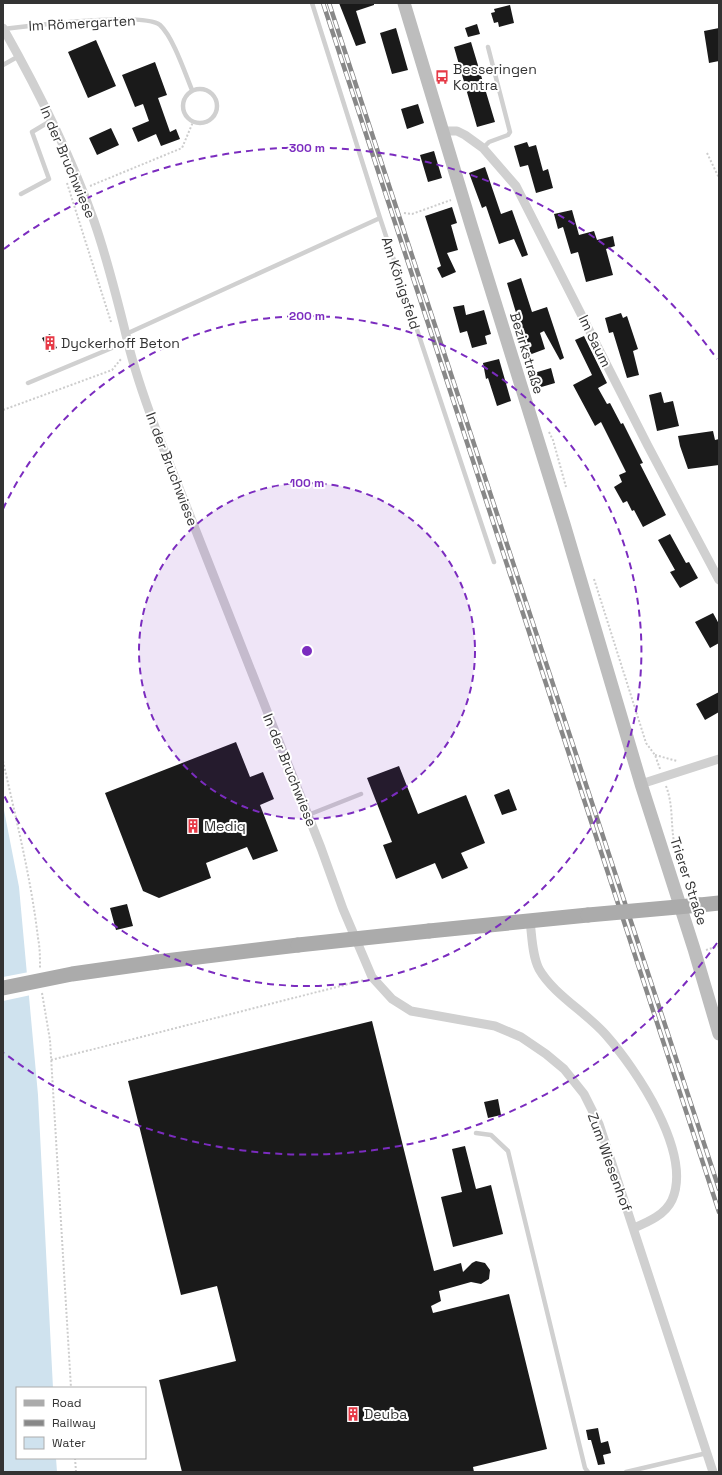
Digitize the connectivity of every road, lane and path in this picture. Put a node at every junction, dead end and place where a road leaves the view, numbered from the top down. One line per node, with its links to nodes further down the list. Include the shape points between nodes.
1 (312, 3): 19 (lane, Am Königsfeld)
2 (404, 3): 10 (street, Bezirkstraße)
3 (3, 28): 5 (street, In der Bruchwiese); 7 (lane, Im Römergarten, via 112,20 142,20 158,24 167,33)
4 (488, 47): 11 (lane, via 510,132 489,142)
5 (19, 56): 6 (lane); 8 (street, In der Bruchwiese)
6 (3, 65)
7 (192, 90): 9 (lane, via 187,94 182,106 184,114); 9 (lane, via 199,89 210,93 216,102 213,116 202,123)
8 (52, 120): 15 (street, In der Bruchwiese); 16 (lane, via 32,132 49,179)
9 (193, 122): 15 (path, via 182,148)
10 (442, 131): 11 (street, Im Saum, via 465,135); 17 (street, Bezirkstraße)
11 (483, 148): 26 (street, Im Saum, via 516,186)
12 (707, 153): 13 (path)
13 (719, 178)
14 (67, 182): 20 (path)
15 (82, 189): 21 (street, In der Bruchwiese, via 110,271)
16 (21, 194)
17 (462, 196): 18 (path, via 412,214); 29 (street, Bezirkstraße, via 564,524)
18 (404, 213)
19 (380, 218): 21 (lane); 25 (lane, Am Königsfeld)
20 (112, 323)
21 (126, 334): 22 (street, In der Bruchwiese)
22 (123, 345): 23 (lane); 24 (path, via 121,360 112,370); 31 (street, In der Bruchwiese)
23 (28, 383)
24 (3, 410)
25 (494, 562)
26 (719, 580)
27 (719, 759): 29 (street)
28 (3, 761): 35 (path, via 39,939)
29 (641, 784): 39 (street, Trierer Straße)
30 (361, 794): 31 (lane)
31 (308, 816): 33 (street, In der Bruchwiese)
32 (719, 903): 34 (main road, bridge)
33 (343, 909): 36 (street, Zum Wiesenhof)
34 (530, 921): 37 (main road, bridge, via 157,962 72,974); 42 (street, via 535,958 540,969 550,983 605,1034 623,1056 655,1106 672,1147 677,1166 672,1201 661,1214)
35 (41, 975)
36 (372, 977): 40 (path); 42 (street, Zum Wiesenhof, via 392,1000 411,1011 495,1026 522,1037 564,1069 584,1094 599,1124)
37 (3, 988)
38 (42, 989): 40 (path)
39 (719, 1034)
40 (51, 1060): 43 (path)
41 (476, 1133): 47 (lane, via 491,1135 508,1151)
42 (634, 1228): 44 (street, Zum Wiesenhof)
43 (71, 1387)
44 (707, 1453): 48 (lane); 49 (street, Zum Wiesenhof)
45 (75, 1459): 46 (path)
46 (76, 1472)
47 (588, 1472)
48 (626, 1472)
49 (713, 1472)

